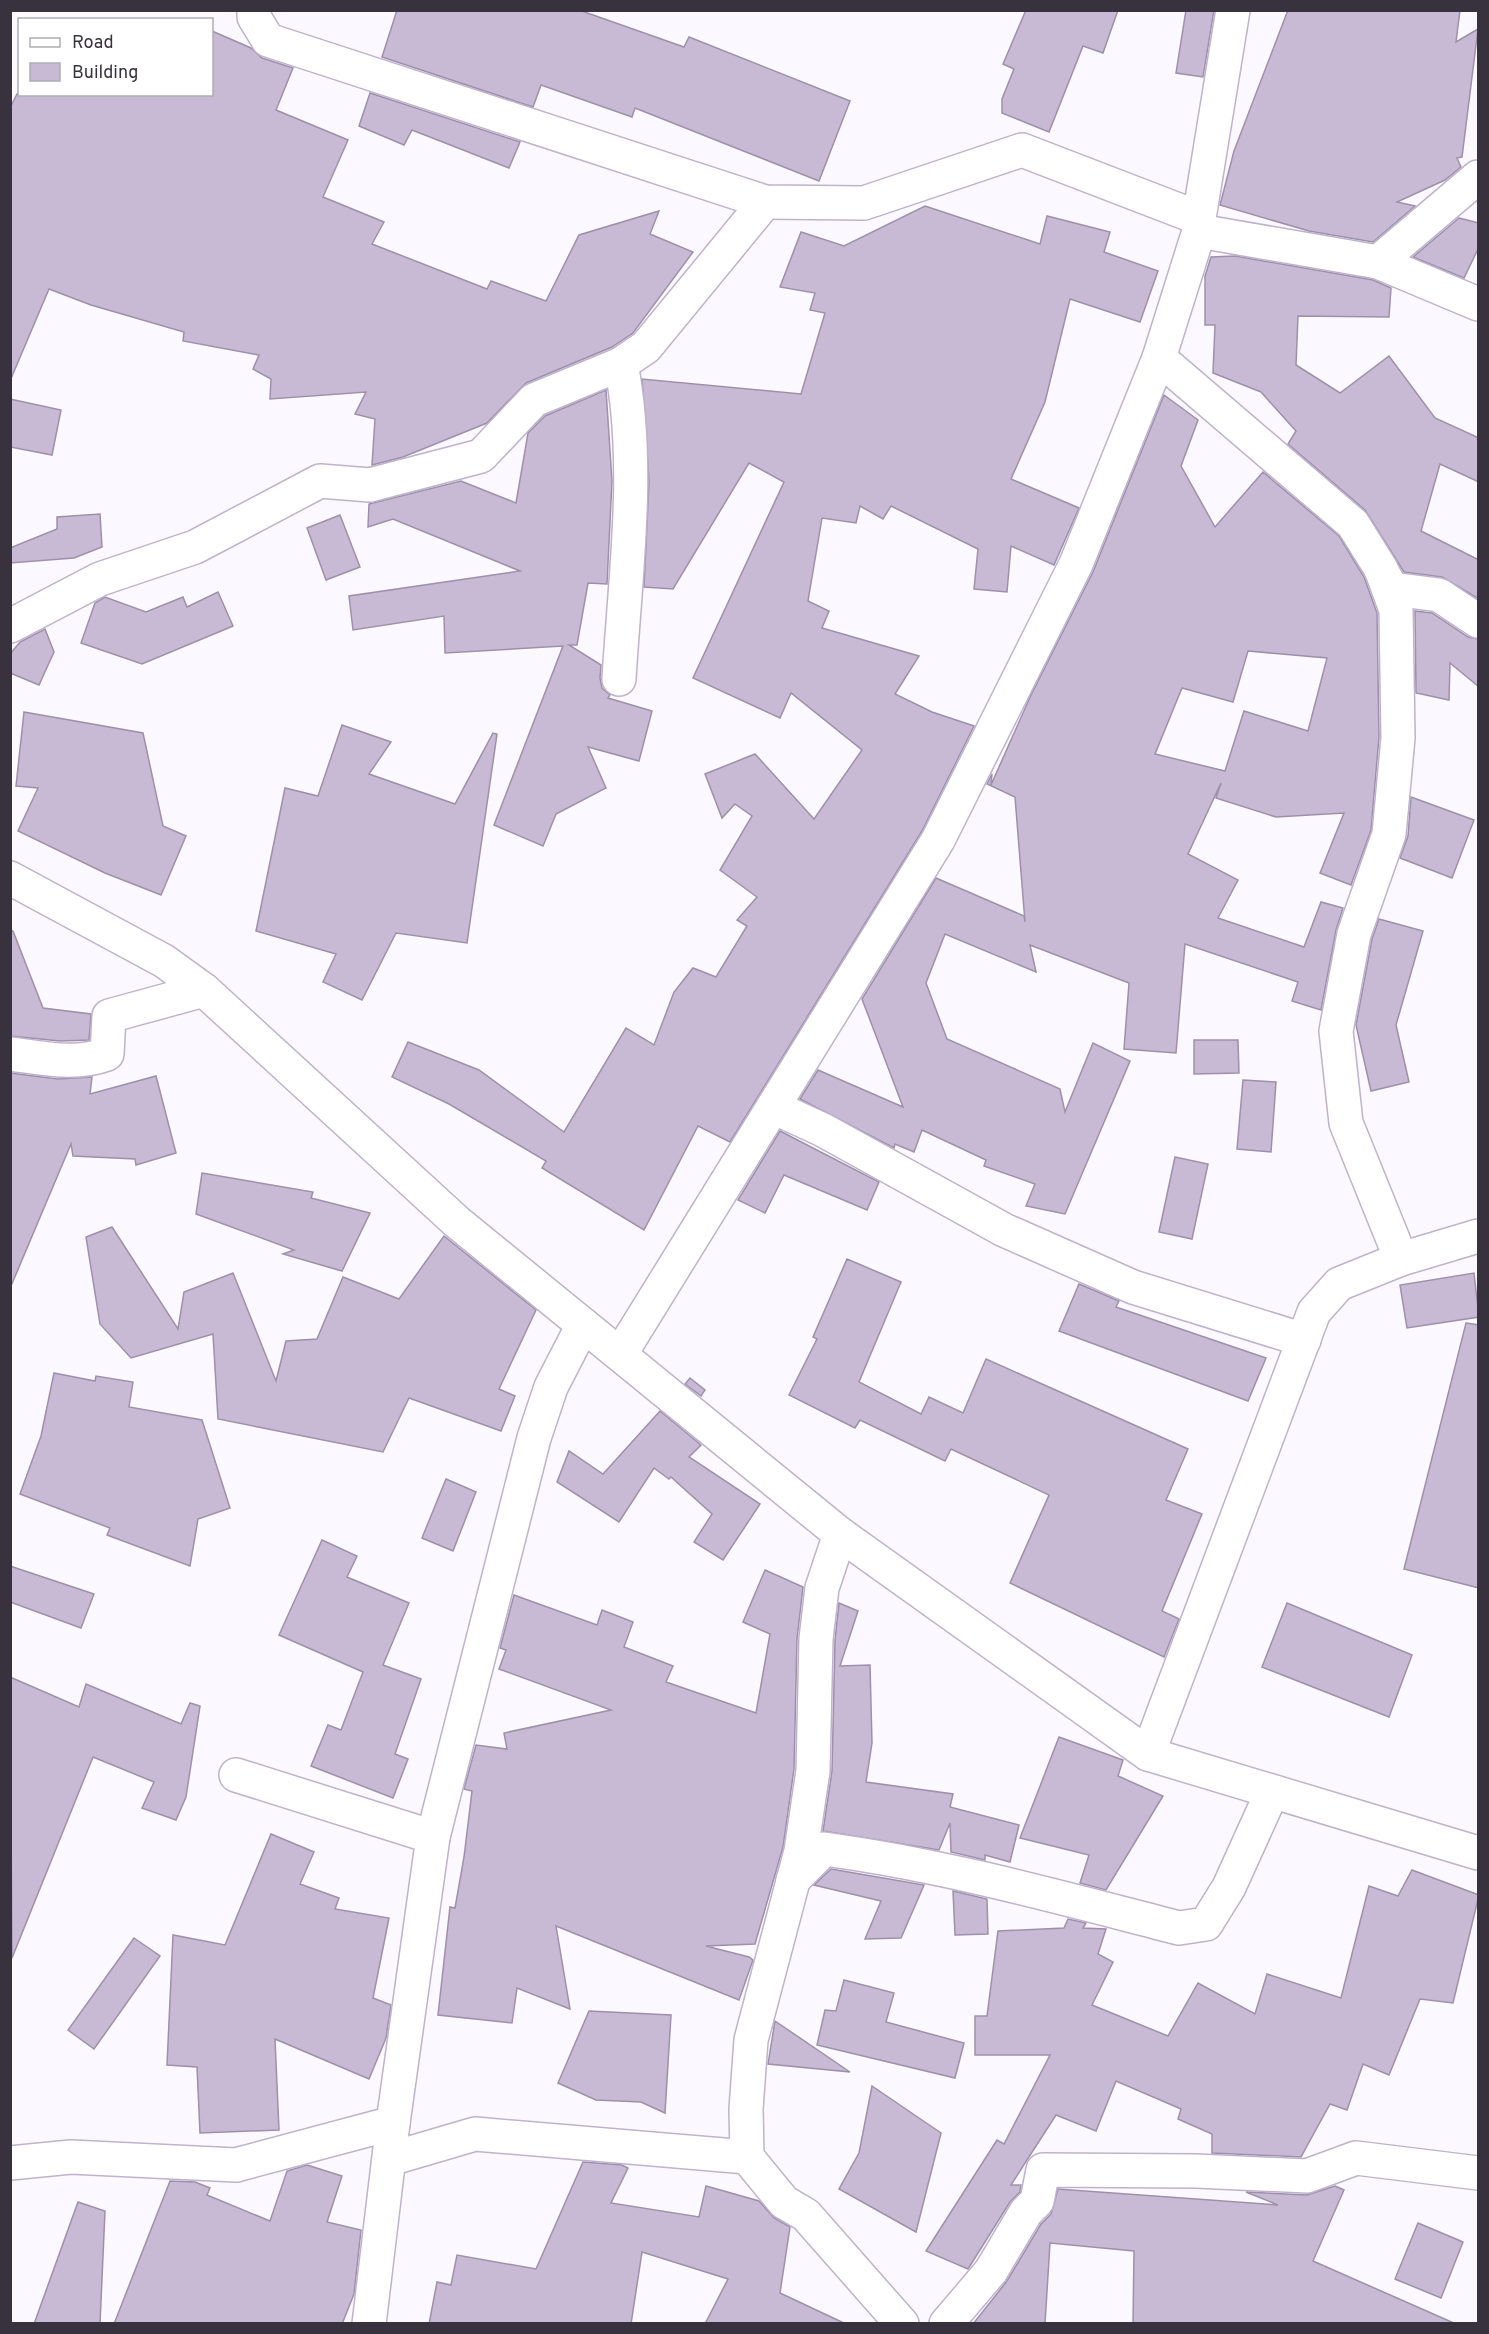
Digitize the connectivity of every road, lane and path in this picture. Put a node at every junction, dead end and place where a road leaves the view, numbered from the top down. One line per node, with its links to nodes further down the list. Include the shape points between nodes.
1 (254, 10): 4 (street, via 268,40)
2 (1233, 10): 5 (street)
3 (1479, 177): 6 (street)
4 (765, 202): 5 (street, via 864,203 1022,150); 9 (street, via 646,347)
5 (1199, 224): 6 (street); 8 (street)
6 (1378, 262): 7 (street)
7 (1479, 304)
8 (1159, 358): 10 (street, via 1353,524); 17 (street, via 1076,564 938,840)
9 (621, 364): 12 (street, via 534,400 481,456 370,485 320,481 195,547 99,579); 13 (street, via 629,407 630,451)
10 (1381, 569): 11 (street, via 1392,589 1439,595); 19 (street, via 1396,610 1398,738 1389,834 1354,934 1336,1031 1346,1123)
11 (1479, 621)
12 (10, 626)
13 (619, 679)
14 (10, 878): 15 (street, via 165,961)
15 (204, 990): 16 (street, via 109,1016 107,1054 93,1059 76,1062); 20 (street, via 457,1222)
16 (10, 1054)
17 (773, 1107): 21 (street, via 823,1130 1004,1230 1133,1287); 22 (street)
18 (1479, 1236): 19 (street)
19 (1401, 1259): 21 (street, via 1339,1284 1314,1312)
20 (583, 1325): 22 (street); 27 (street, via 551,1387 534,1438)
21 (1304, 1340): 24 (street)
22 (621, 1353): 23 (street)
23 (840, 1534): 24 (street); 29 (street, via 822,1588 816,1639 813,1771)
24 (1148, 1754): 26 (street)
25 (236, 1775): 27 (street)
26 (1272, 1792): 28 (street); 29 (street, via 1229,1887 1206,1924 1179,1928 1008,1884 824,1849)
27 (433, 1837): 30 (street)
28 (1479, 1853)
29 (794, 1880): 31 (street, via 751,2040)
30 (393, 2123): 32 (street); 33 (street, via 236,2165 71,2157)
31 (747, 2157): 32 (street, via 475,2134); 36 (street, via 784,2202 806,2215)
32 (390, 2159): 35 (street)
33 (10, 2163)
34 (1479, 2173): 37 (street, via 1356,2158 1307,2176 1043,2170 1037,2201 1026,2212 991,2271)
35 (369, 2324)
36 (902, 2324)
37 (946, 2324)

